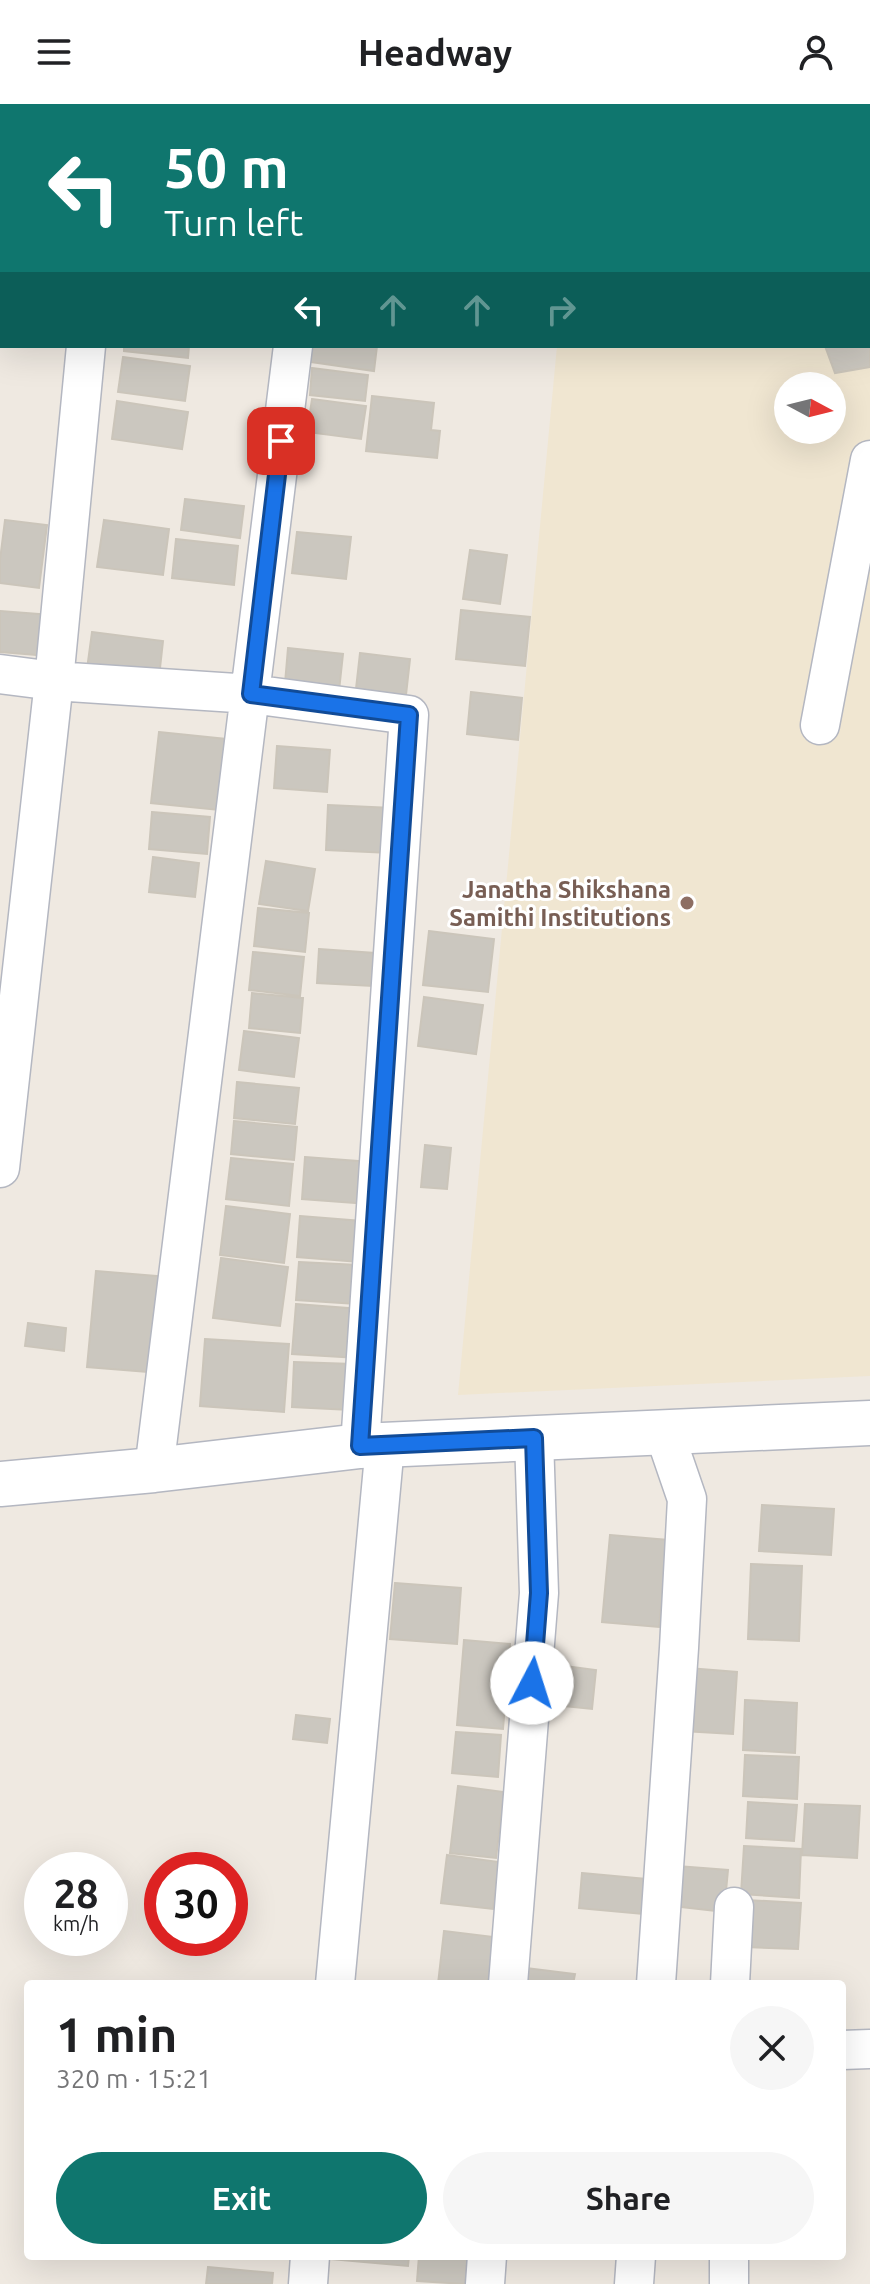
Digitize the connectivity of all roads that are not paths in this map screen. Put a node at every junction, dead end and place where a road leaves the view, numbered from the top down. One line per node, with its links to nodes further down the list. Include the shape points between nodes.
1 (86, 348): 5 (street)
2 (293, 348): 6 (street)
3 (870, 460): 7 (street)
4 (0, 674): 5 (street)
5 (54, 681): 6 (street); 8 (street)
6 (251, 694): 12 (street, via 409,715); 13 (street)
7 (820, 725)
8 (0, 1168)
9 (870, 1423): 10 (street)
10 (664, 1432): 11 (street); 18 (street, via 687,1499)
11 (534, 1438): 12 (street); 17 (street, via 539,1593)
12 (373, 1445): 13 (street); 16 (street)
13 (154, 1470): 14 (street)
14 (0, 1484)
15 (734, 1907): 19 (street)
16 (335, 1980)
17 (508, 1980)
18 (656, 1980)
19 (730, 1980)
20 (870, 2049): 21 (street)
21 (846, 2050)
22 (310, 2260): 26 (street)
23 (487, 2260): 27 (street)
24 (636, 2260): 28 (street)
25 (729, 2260): 29 (street)
26 (308, 2284)
27 (485, 2284)
28 (634, 2284)
29 (729, 2284)

